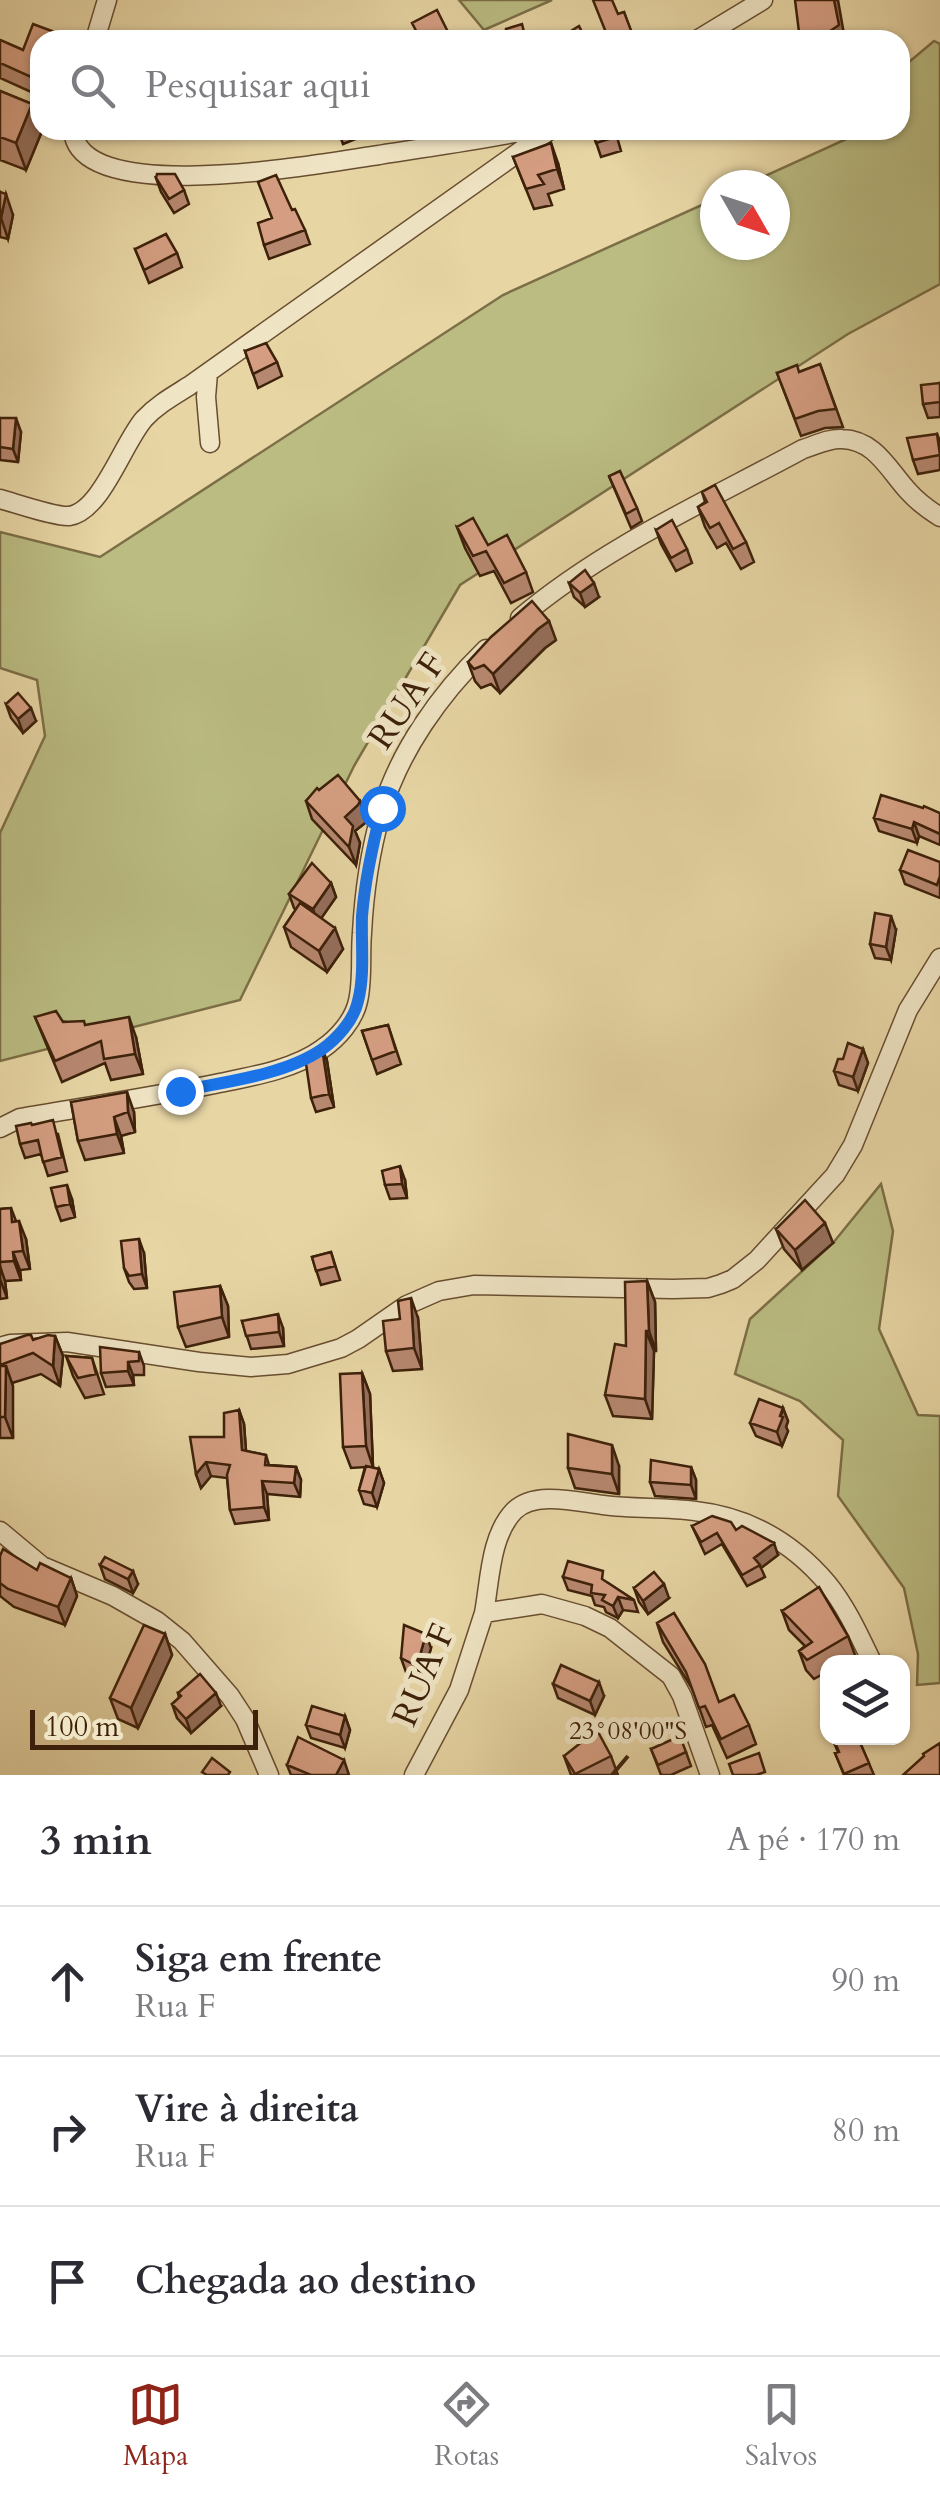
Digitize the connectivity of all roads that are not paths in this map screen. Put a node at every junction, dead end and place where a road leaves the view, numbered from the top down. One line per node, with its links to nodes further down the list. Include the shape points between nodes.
1 (107, 0): 3 (street)
2 (763, 0): 4 (street)
3 (99, 30)
4 (714, 30)
5 (75, 140): 6 (street, via 94,160 138,173 192,176 251,174)
6 (467, 140)
7 (536, 140): 8 (street)
8 (208, 372): 9 (street); 10 (street, via 144,419 86,510 68,516)
9 (210, 443)
10 (0, 499)
11 (940, 517): 13 (street, RUA F, via 868,447 825,441 565,582 504,632 440,700 409,747 382,808 369,865 358,1002 336,1036 277,1069 20,1118)
12 (940, 958): 14 (street, via 908,1010 836,1175 758,1260 721,1284 474,1285 439,1291 341,1348 288,1364 199,1362 67,1342)
13 (0, 1128)
14 (0, 1347)
15 (0, 1531): 18 (street, via 42,1566 113,1596 182,1642 230,1696)
16 (484, 1613): 17 (street, via 497,1544 522,1504 694,1510 742,1520 798,1556 826,1582); 19 (street, RUA F, via 458,1690); 20 (street, RUA F, via 542,1604 610,1628 676,1684)
17 (869, 1655)
18 (269, 1775)
19 (414, 1775)
20 (710, 1775)

